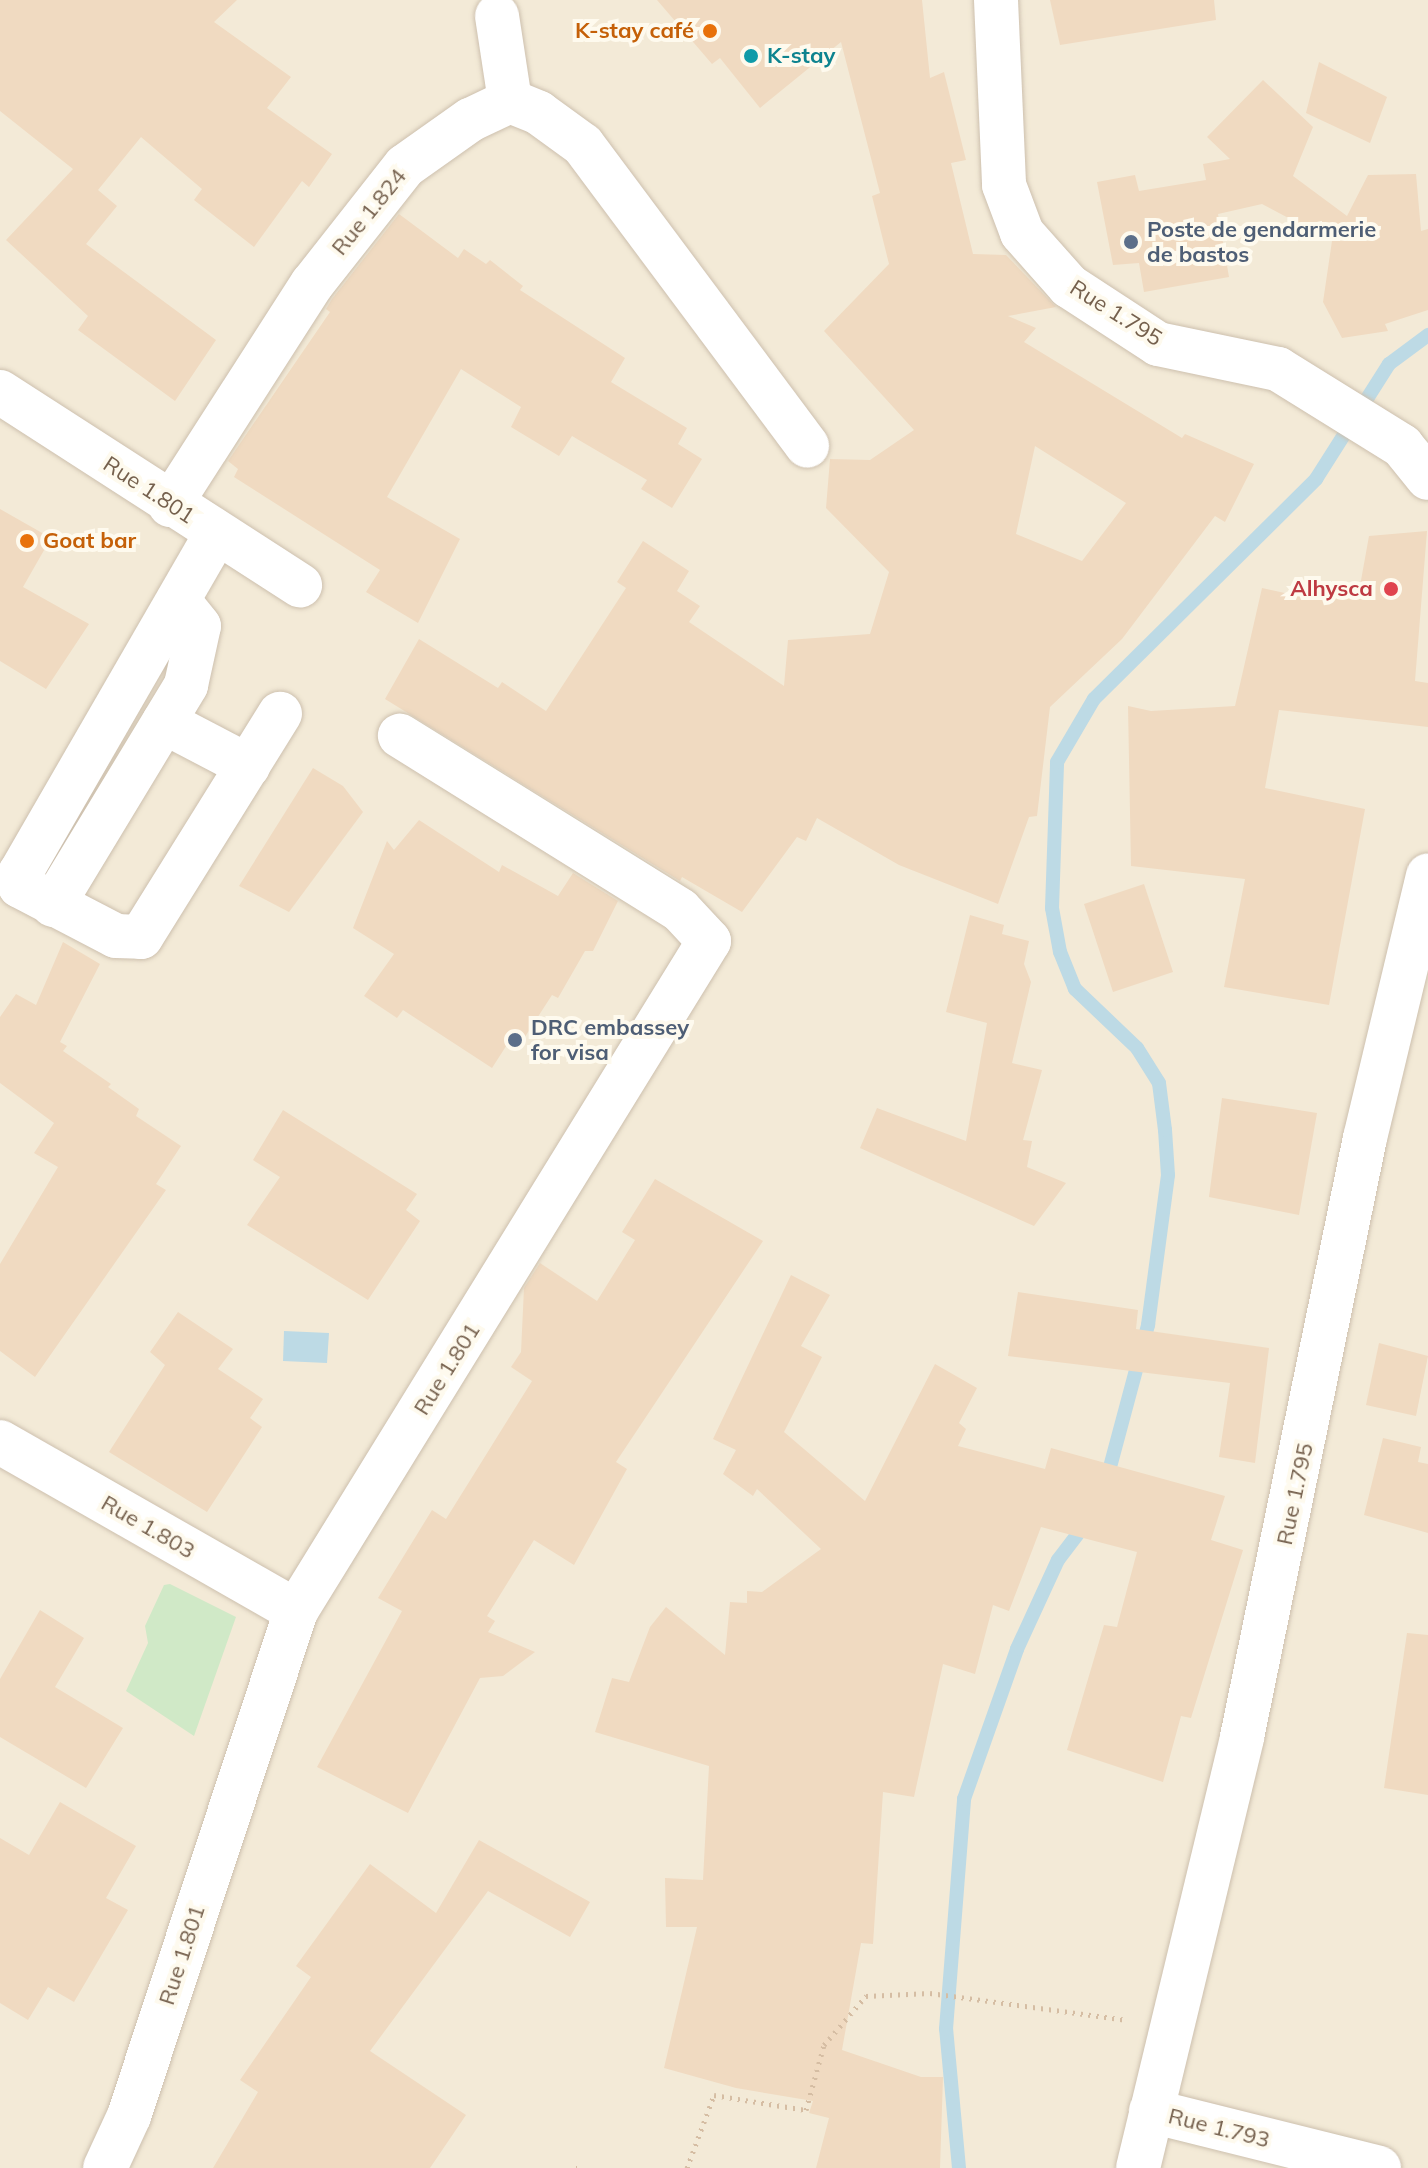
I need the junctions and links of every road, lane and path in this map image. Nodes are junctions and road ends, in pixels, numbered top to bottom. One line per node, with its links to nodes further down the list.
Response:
1 (996, 0): 6 (street, Rue 1.795)
2 (499, 5): 3 (street)
3 (510, 101): 5 (street); 7 (street, Rue 1.824)
4 (0, 392): 7 (street, Rue 1.801)
5 (807, 446)
6 (1415, 462)
7 (170, 505): 8 (street, Rue 1.801)
8 (216, 534): 9 (street, Rue 1.801); 10 (street)
9 (300, 585)
10 (178, 600): 12 (street); 16 (street)
11 (280, 714): 14 (street)
12 (164, 722): 14 (street); 16 (street)
13 (400, 736): 18 (street, Rue 1.801)
14 (248, 766): 16 (street)
15 (1428, 875): 19 (street, Rue 1.795)
16 (53, 905)
17 (0, 1442): 18 (street, Rue 1.803)
18 (296, 1611): 21 (street, Rue 1.801)
19 (1169, 2026): 20 (street, Rue 1.795); 22 (path)
20 (1151, 2111): 23 (street, Rue 1.795); 24 (street, Rue 1.793)
21 (105, 2168)
22 (687, 2168)
23 (1138, 2168)
24 (1379, 2168)

